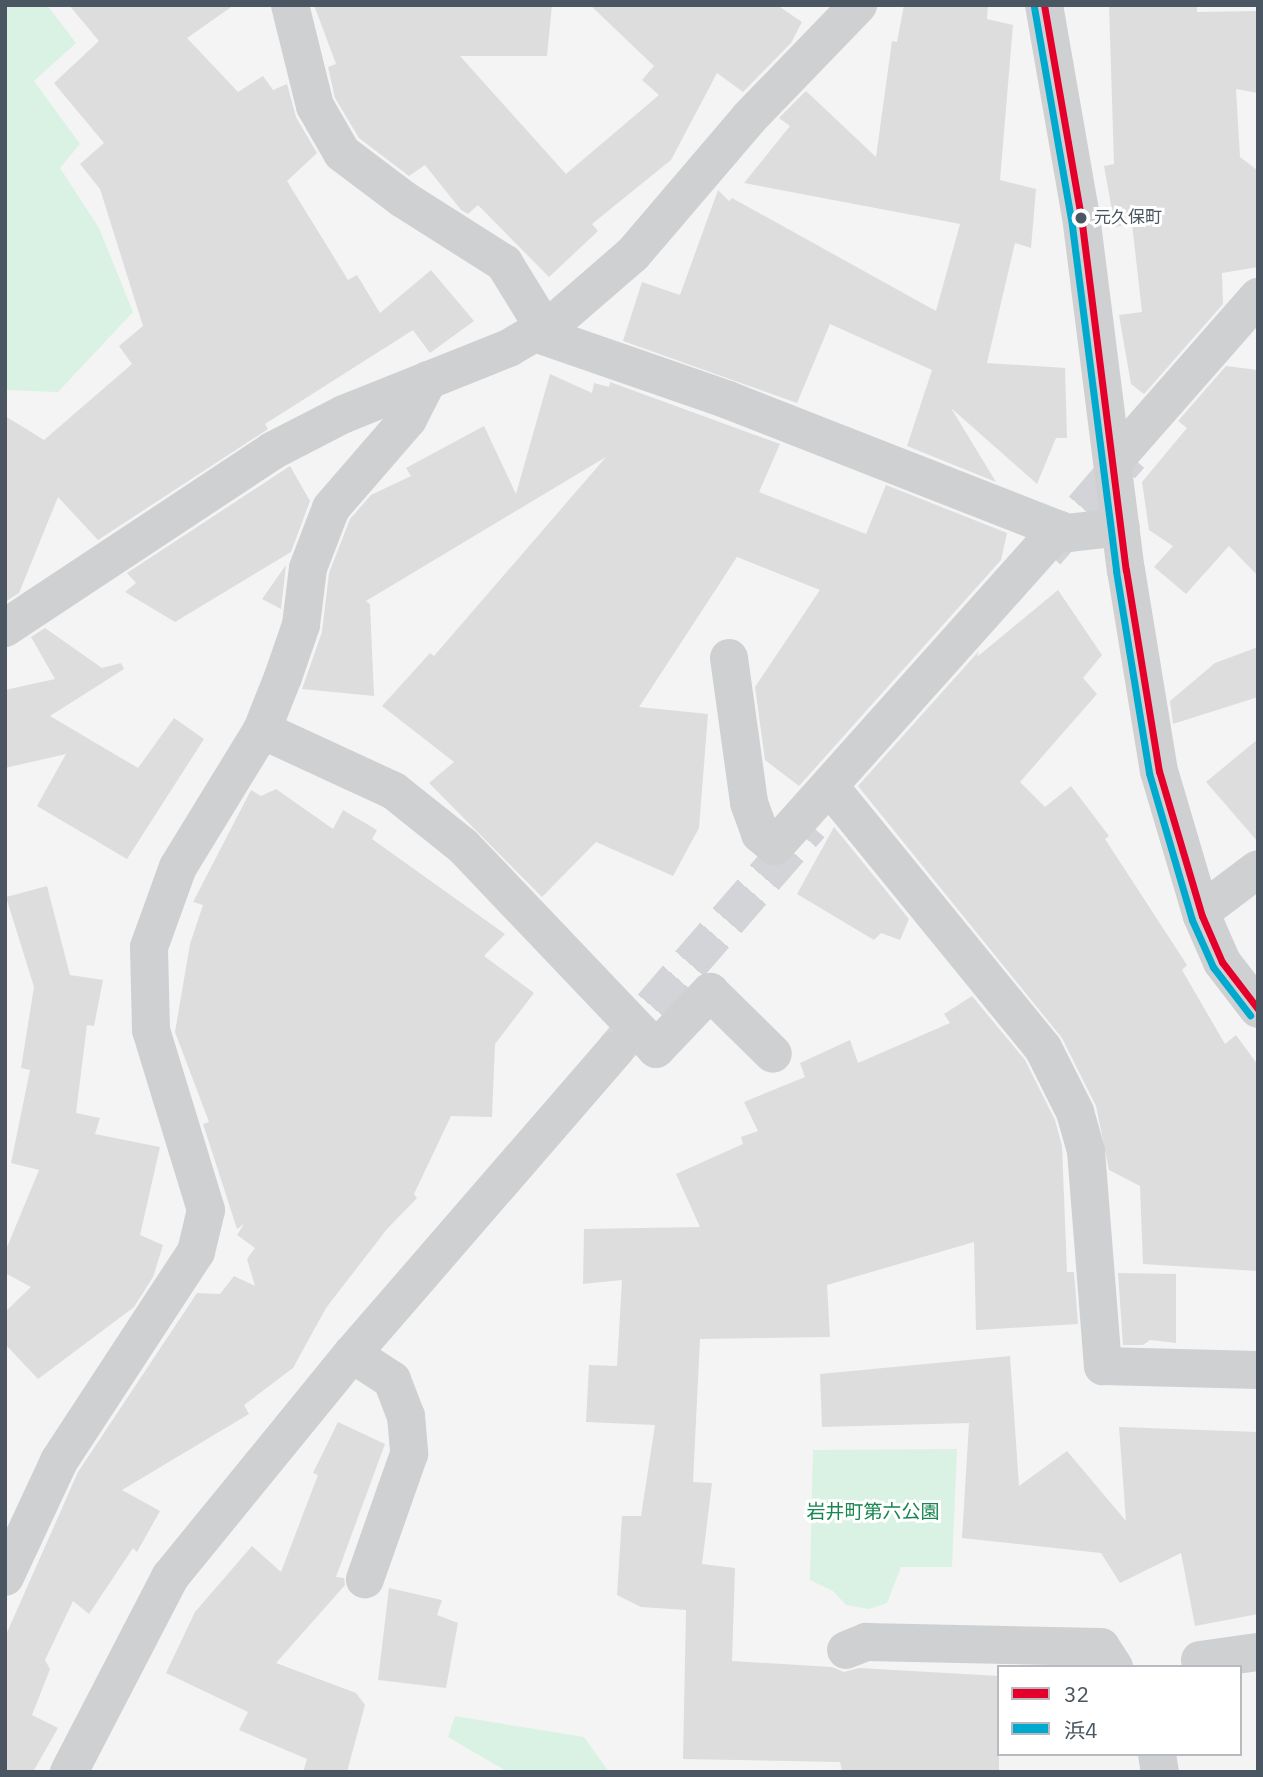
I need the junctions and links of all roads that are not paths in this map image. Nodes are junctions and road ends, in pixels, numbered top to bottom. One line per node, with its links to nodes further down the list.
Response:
1 (290, 5): 5 (street)
2 (858, 5): 5 (street)
3 (1044, 5): 7 (street)
4 (1258, 298): 7 (street)
5 (539, 331): 6 (street); 9 (street)
6 (428, 380): 10 (street); 12 (street)
7 (1113, 462): 8 (street)
8 (1121, 527): 9 (street); 15 (street)
9 (1058, 529): 13 (street)
10 (5, 628)
11 (729, 658): 13 (street)
12 (261, 730): 18 (street); 21 (street)
13 (830, 787): 20 (street)
14 (1258, 869): 15 (street)
15 (1201, 912): 16 (street)
16 (1258, 1009)
17 (615, 1050): 19 (street)
18 (774, 1054)
19 (352, 1354): 22 (street); 27 (street)
20 (1258, 1370)
21 (5, 1577)
22 (365, 1579)
23 (846, 1650): 26 (street)
24 (1258, 1652): 25 (street)
25 (1200, 1660)
26 (1113, 1665)
27 (69, 1772)

